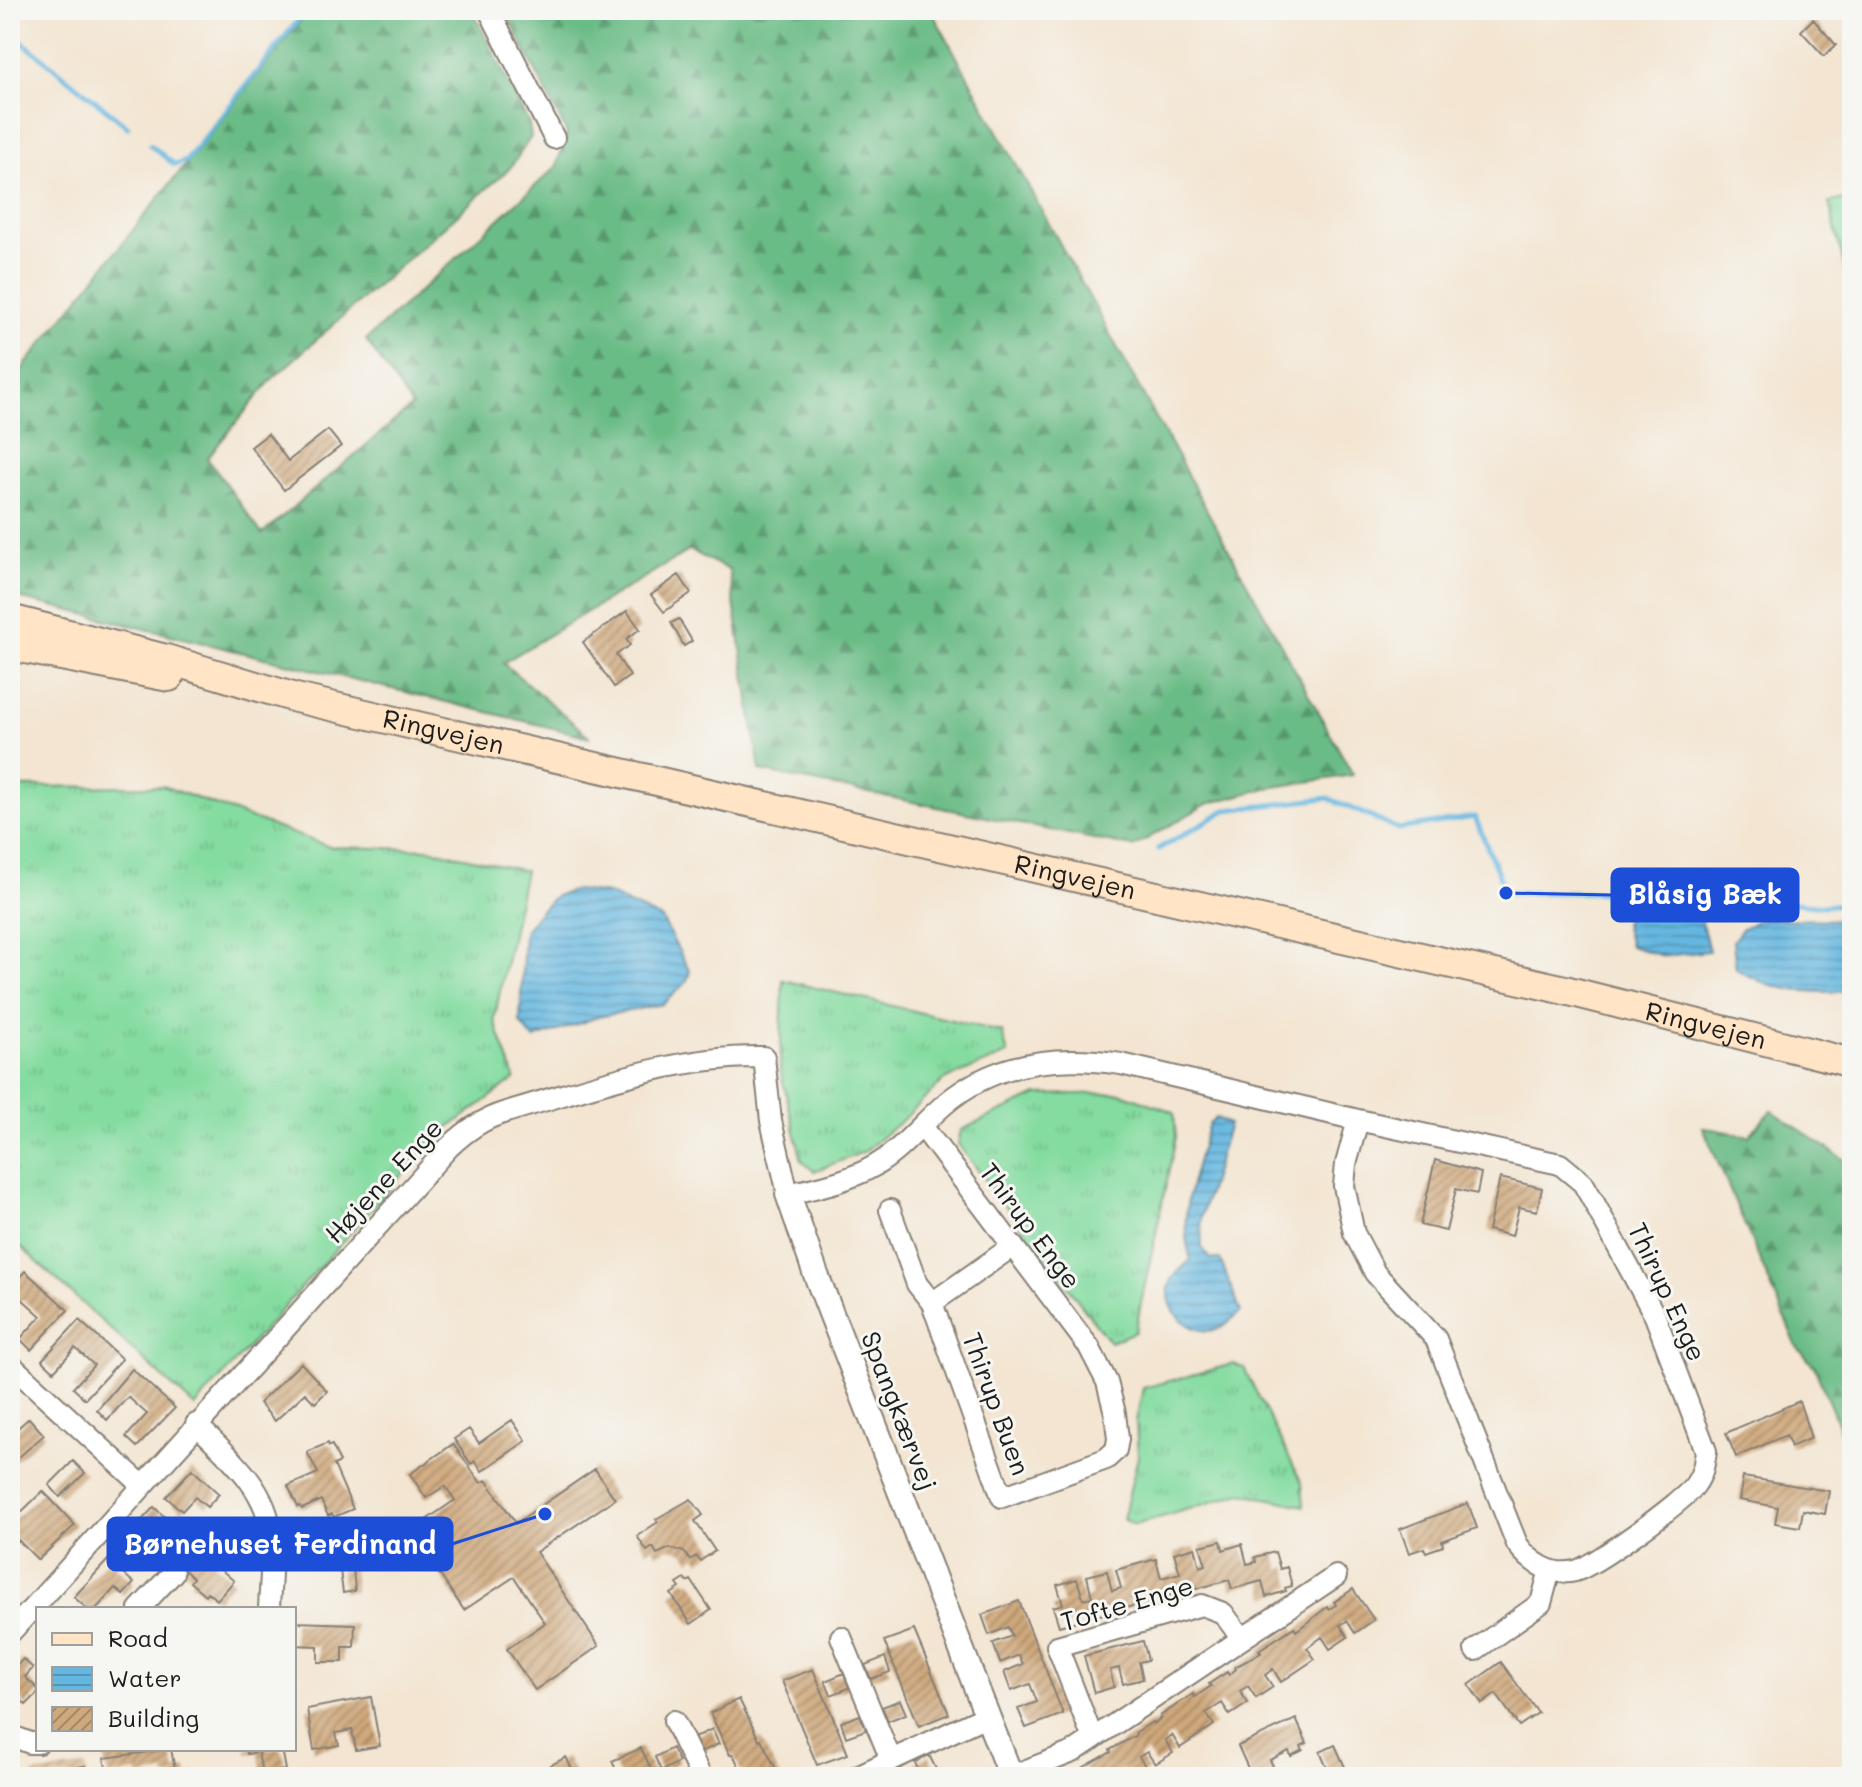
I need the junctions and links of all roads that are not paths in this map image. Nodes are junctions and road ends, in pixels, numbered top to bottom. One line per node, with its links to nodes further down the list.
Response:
1 (489, 10): 2 (street)
2 (554, 138)
3 (10, 619): 5 (main road, Ringvejen)
4 (10, 646): 5 (main road, Ringvejen)
5 (296, 698): 7 (main road, Ringvejen)
6 (764, 1057): 10 (street, Spangkærvej); 15 (street, Højene Enge)
7 (1852, 1063)
8 (1358, 1120): 9 (street, Thirup Enge); 18 (street); 18 (street, Thirup Enge)
9 (922, 1126): 10 (street, Thirup Enge); 12 (street, Thirup Enge)
10 (788, 1194): 27 (street, Spangkærvej)
11 (890, 1210): 13 (street, Thirup Buen)
12 (1013, 1246): 13 (street); 16 (street, Thirup Enge)
13 (932, 1303): 16 (street, Thirup Buen)
14 (10, 1364): 17 (street)
15 (196, 1424): 17 (street, Højene Enge); 22 (street)
16 (1116, 1450)
17 (142, 1485): 23 (street, Højene Enge)
18 (1550, 1570): 26 (street)
19 (173, 1573): 21 (street)
20 (1336, 1576): 25 (street)
21 (153, 1604)
22 (269, 1607)
23 (10, 1633)
24 (841, 1637): 32 (street)
25 (1242, 1639): 30 (street); 30 (street, Tofte Enge)
26 (1475, 1650)
27 (986, 1716): 32 (street); 35 (street, Spangkærvej)
28 (674, 1721): 33 (street)
29 (10, 1735): 31 (street)
30 (1093, 1739): 35 (street)
31 (36, 1743)
32 (891, 1760): 34 (street)
33 (701, 1777)
34 (855, 1777)
35 (1011, 1777)

